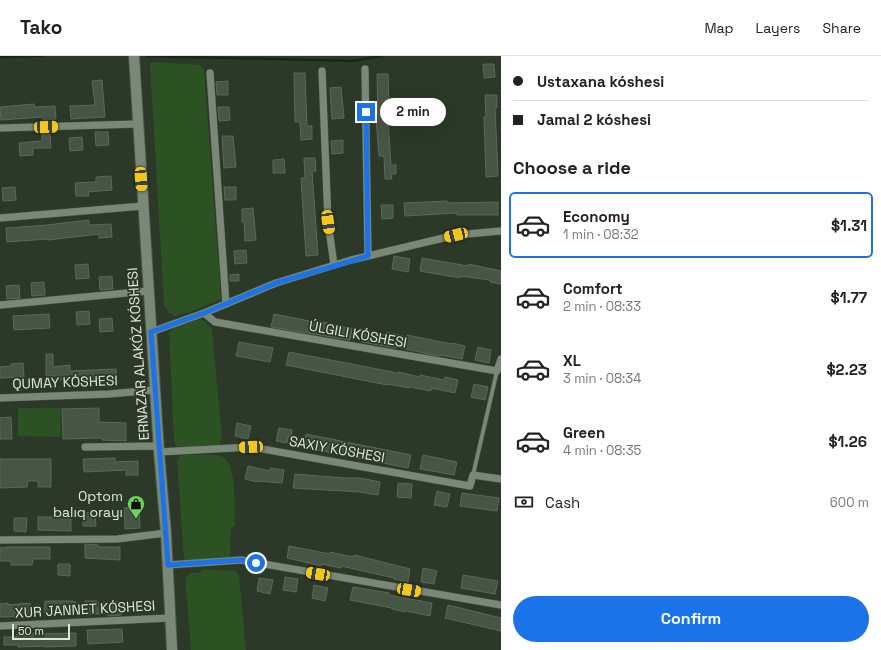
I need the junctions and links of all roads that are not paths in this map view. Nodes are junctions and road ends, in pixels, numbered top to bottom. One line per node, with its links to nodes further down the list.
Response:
1 (134, 56): 5 (main road, ERNAZAR ALAKÓZ KÓSHESI)
2 (365, 69): 10 (street)
3 (322, 71): 11 (street)
4 (210, 73): 13 (street)
5 (138, 124): 6 (street); 7 (main road, ERNAZAR ALAKÓZ KÓSHESI)
6 (0, 128)
7 (143, 206): 8 (street); 12 (main road, ERNAZAR ALAKÓZ KÓSHESI)
8 (0, 218)
9 (501, 231): 10 (street)
10 (368, 256): 11 (street)
11 (334, 265): 13 (street)
12 (148, 291): 14 (street); 16 (main road, ERNAZAR ALAKÓZ KÓSHESI)
13 (226, 304): 15 (street)
14 (0, 305)
15 (204, 313): 16 (street); 18 (street, ÚLGILI KÓSHESI)
16 (151, 332): 19 (main road, ERNAZAR ALAKÓZ KÓSHESI)
17 (501, 359): 18 (street)
18 (497, 371): 23 (lane)
19 (155, 390): 20 (street, QUMAY KÓSHESI); 22 (main road, ERNAZAR ALAKÓZ KÓSHESI)
20 (0, 398)
21 (85, 447): 22 (street)
22 (159, 449): 23 (street); 25 (main road, ERNAZAR ALAKÓZ KÓSHESI)
23 (473, 475): 24 (street)
24 (501, 479)
25 (166, 533): 26 (street); 27 (main road, ERNAZAR ALAKÓZ KÓSHESI)
26 (0, 540)
27 (168, 565): 28 (street); 29 (main road, ERNAZAR ALAKÓZ KÓSHESI)
28 (501, 606)
29 (170, 618): 30 (street, XUR JANNET KÓSHESI); 31 (main road, ERNAZAR ALAKÓZ KÓSHESI)
30 (0, 626)
31 (172, 650)

